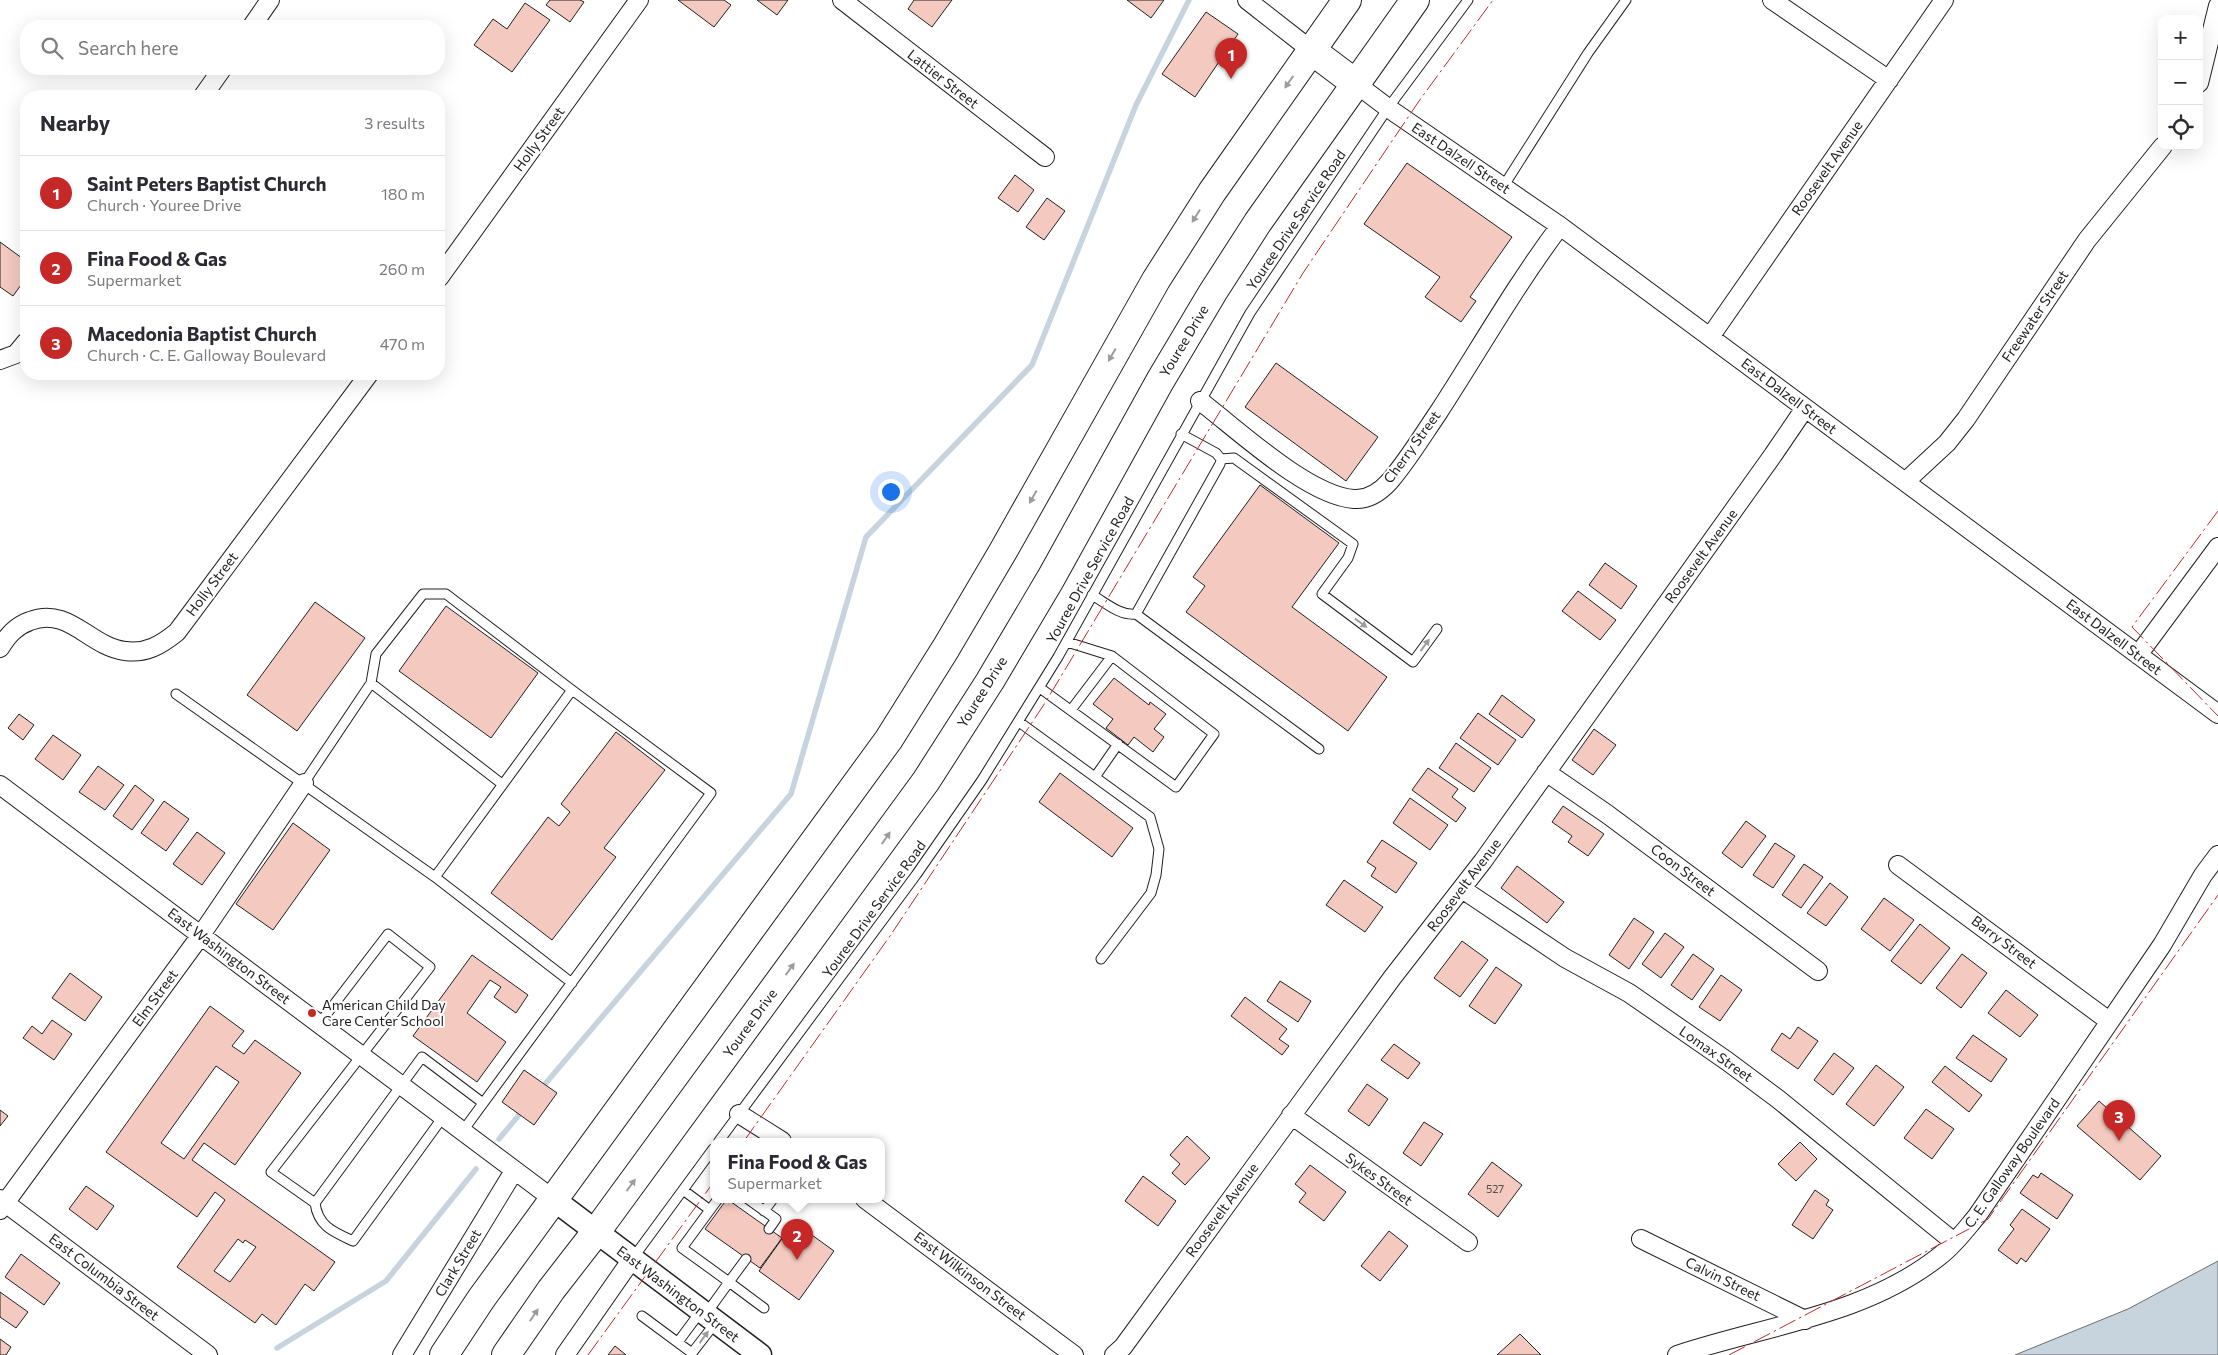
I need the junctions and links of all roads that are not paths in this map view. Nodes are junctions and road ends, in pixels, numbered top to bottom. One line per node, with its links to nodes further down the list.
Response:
1 (270, 0): 12 (street)
2 (640, 0): 24 (street, Holly Street)
3 (842, 0): 21 (street, Lattier Street)
4 (1247, 0): 13 (street)
5 (1347, 0): 13 (main road)
6 (1415, 0): 17 (main road, Youree Drive)
7 (1468, 0): 19 (lane, Youree Drive Service Road)
8 (1626, 0): 22 (lane)
9 (1772, 0): 16 (street)
10 (1944, 0): 16 (street, Roosevelt Avenue)
11 (2218, 6): 14 (street)
12 (256, 20)
13 (1311, 50): 17 (main road); 78 (main road, one-way to 78)
14 (2203, 67)
15 (218, 75): 18 (street)
16 (1889, 80): 25 (street, Roosevelt Avenue)
17 (1355, 83): 19 (street, East Dalzell Street); 88 (main road, Youree Drive, one-way to 17)
18 (207, 90)
19 (1388, 108): 22 (street, East Dalzell Street); 29 (lane, Youree Drive Service Road)
20 (2159, 150): 33 (street, Freewater Street)
21 (1045, 157)
22 (1503, 187): 23 (street, East Dalzell Street)
23 (1560, 226): 25 (street, East Dalzell Street); 29 (street, Cherry Street)
24 (445, 270)
25 (1710, 337): 30 (street, East Dalzell Street)
26 (20, 349): 27 (street)
27 (3, 358)
28 (365, 380): 39 (street, Holly Street)
29 (1200, 400): 31 (lane, Youree Drive Service Road)
30 (1805, 408): 33 (street, East Dalzell Street); 51 (street, Roosevelt Avenue)
31 (1181, 434): 32 (lane); 35 (lane, Youree Drive Service Road)
32 (1221, 459): 36 (lane); 37 (lane, one-way to 37)
33 (1905, 482): 40 (street, East Dalzell Street)
34 (2218, 548): 40 (street)
35 (1092, 595): 36 (lane); 38 (lane, Youree Drive Service Road)
36 (1136, 614): 50 (lane)
37 (1436, 629)
38 (1067, 642): 41 (lane); 43 (lane, Youree Drive Service Road)
39 (0, 648)
40 (2138, 655): 47 (street, East Dalzell Street)
41 (1112, 656): 46 (lane); 49 (lane)
42 (371, 683): 44 (lane); 53 (lane); 54 (lane)
43 (1040, 688): 46 (lane); 48 (lane, Youree Drive Service Road)
44 (572, 690): 54 (lane); 63 (lane)
45 (176, 694): 53 (lane)
46 (1071, 710): 49 (lane)
47 (2218, 714)
48 (1019, 722): 52 (lane); 69 (lane, Youree Drive Service Road)
49 (1118, 744): 52 (lane)
50 (1319, 749)
51 (1546, 772): 59 (street, Roosevelt Avenue); 62 (street, Coon Street)
52 (1095, 777): 61 (lane)
53 (304, 783): 58 (lane); 60 (street, Elm Street)
54 (502, 784): 58 (lane)
55 (0, 785): 60 (street, East Washington Street)
56 (2218, 855): 64 (street, C. E. Galloway Boulevard)
57 (1898, 864): 64 (street, Barry Street)
58 (435, 877): 63 (lane)
59 (1462, 889): 70 (street, Roosevelt Avenue); 91 (street, Lomax Street)
60 (201, 935): 65 (street, East Washington Street); 84 (street, Elm Street)
61 (1101, 959)
62 (1818, 970)
63 (572, 983): 68 (lane)
64 (2109, 1021): 91 (street, C. E. Galloway Boulevard)
65 (319, 1024): 66 (street, East Washington Street); 66 (lane)
66 (362, 1056): 67 (street, East Washington Street); 79 (lane)
67 (400, 1086): 68 (lane); 71 (street, East Washington Street); 79 (lane)
68 (483, 1103): 72 (lane)
69 (739, 1114): 73 (lane, Youree Drive Service Road); 74 (street)
70 (1291, 1115): 90 (street, Sykes Street); 107 (street, Roosevelt Avenue)
71 (443, 1117): 72 (street, East Washington Street); 79 (lane)
72 (462, 1132): 76 (street, East Washington Street)
73 (721, 1138)
74 (777, 1138)
75 (710, 1153): 77 (lane)
76 (514, 1171): 78 (street, East Washington Street); 101 (street, Clark Street)
77 (683, 1190): 85 (lane); 92 (lane)
78 (553, 1199): 88 (street, East Washington Street); 102 (main road)
79 (314, 1203)
80 (715, 1203): 85 (lane)
81 (753, 1203): 86 (lane)
82 (770, 1203): 86 (lane)
83 (871, 1203): 106 (street, East Wilkinson Street)
84 (2, 1204): 100 (street, East Columbia Street)
85 (710, 1210): 94 (lane)
86 (764, 1211): 87 (lane)
87 (769, 1228)
88 (596, 1232): 92 (street, East Washington Street); 103 (main road, Youree Drive, one-way to 88)
89 (1640, 1239): 98 (street, Calvin Street)
90 (1468, 1242)
91 (1954, 1242): 98 (street, C. E. Galloway Boulevard)
92 (632, 1259): 96 (street, East Washington Street); 104 (street)
93 (746, 1259): 94 (lane)
94 (729, 1282): 95 (lane); 96 (lane)
95 (764, 1308)
96 (708, 1315): 99 (lane); 99 (lane, one-way to 96); 105 (street, East Washington Street)
97 (642, 1316): 99 (lane)
98 (1805, 1320): 108 (street, C. E. Galloway Boulevard)
99 (678, 1342)
100 (208, 1355)
101 (402, 1355)
102 (444, 1355)
103 (506, 1355)
104 (565, 1355)
105 (760, 1355)
106 (1074, 1355)
107 (1114, 1355)
108 (1678, 1355)

